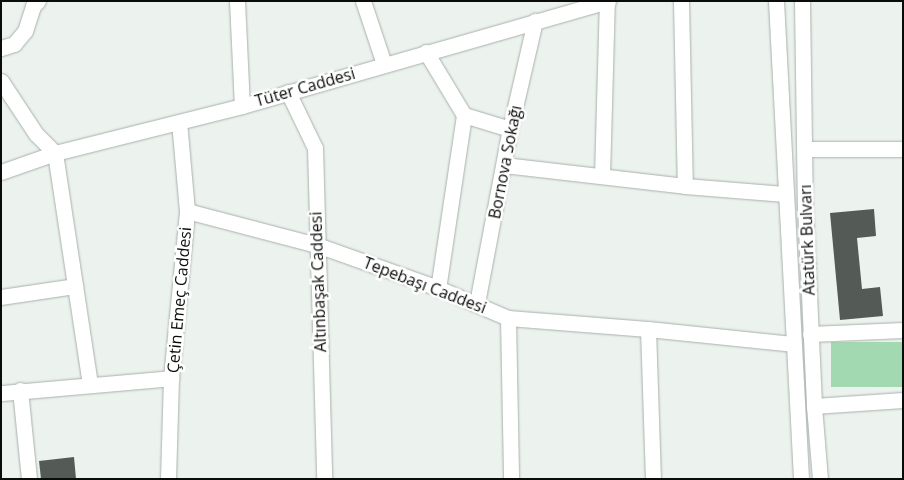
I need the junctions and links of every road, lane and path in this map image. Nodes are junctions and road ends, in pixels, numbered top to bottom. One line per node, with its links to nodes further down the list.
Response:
1 (38, 1): 9 (street)
2 (237, 1): 14 (street)
3 (363, 1): 11 (street)
4 (608, 1): 8 (street, Tüter Caddesi); 23 (street)
5 (680, 1): 24 (street)
6 (776, 1): 25 (street)
7 (802, 1): 19 (street, Atatürk Bulvarı)
8 (535, 21): 10 (street, Tüter Caddesi); 17 (street, Bornova Sokağı)
9 (1, 48)
10 (426, 52): 11 (street, Tüter Caddesi); 15 (street)
11 (384, 64): 13 (street, Tüter Caddesi)
12 (1, 81): 20 (street)
13 (288, 92): 14 (street, Tüter Caddesi); 27 (street, Altınbaşak Caddesi)
14 (242, 106): 16 (street, Tüter Caddesi)
15 (464, 115): 17 (street); 29 (street)
16 (180, 122): 20 (street, Tüter Caddesi); 26 (street, Çetin Emeç Caddesi)
17 (510, 129): 21 (street, Bornova Sokağı)
18 (903, 149): 19 (street)
19 (805, 150): 35 (street, Atatürk Bulvarı)
20 (56, 153): 22 (street, Tüter Caddesi); 28 (street)
21 (504, 165): 23 (street); 31 (street, Bornova Sokağı)
22 (1, 172)
23 (602, 176): 24 (street)
24 (685, 186): 25 (street)
25 (785, 194): 36 (street)
26 (187, 211): 27 (street, Tepebaşı Caddesi); 37 (street, Çetin Emeç Caddesi)
27 (316, 245): 29 (street, Tepebaşı Caddesi); 45 (street, Altınbaşak Caddesi)
28 (75, 286): 30 (street); 38 (street)
29 (438, 288): 31 (street, Tepebaşı Caddesi)
30 (1, 297)
31 (477, 303): 32 (street, Tepebaşı Caddesi)
32 (508, 318): 33 (street); 46 (street, Tepebaşı Caddesi)
33 (648, 329): 36 (street); 47 (street)
34 (903, 330): 35 (street)
35 (810, 334): 42 (street, Atatürk Bulvarı)
36 (792, 344): 48 (street)
37 (171, 378): 38 (street); 44 (street, Çetin Emeç Caddesi)
38 (90, 384): 39 (street)
39 (20, 390): 40 (street); 43 (street)
40 (1, 393)
41 (903, 400): 42 (street)
42 (814, 406): 49 (street, Atatürk Bulvarı)
43 (30, 479)
44 (168, 479)
45 (324, 479)
46 (511, 479)
47 (653, 479)
48 (801, 479)
49 (820, 479)

